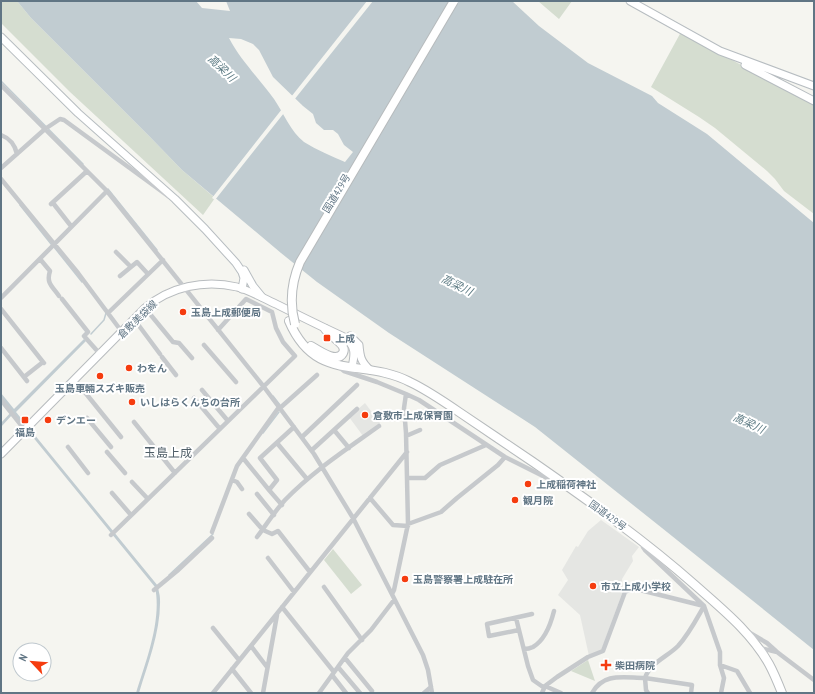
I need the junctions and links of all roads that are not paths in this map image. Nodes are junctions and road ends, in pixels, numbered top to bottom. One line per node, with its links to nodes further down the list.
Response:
1 (449, 1): 34 (highway, 国道429号)
2 (454, 1): 34 (highway, 国道429号, bridge)
3 (630, 1): 5 (street)
4 (1, 37): 16 (street)
5 (734, 57): 7 (street); 8 (street)
6 (1, 85): 9 (street)
7 (814, 86)
8 (814, 101)
9 (46, 128): 11 (street); 13 (street); 16 (street)
10 (1, 135): 11 (street)
11 (17, 154): 12 (street)
12 (1, 168)
13 (87, 171): 15 (street); 17 (street)
14 (1, 179): 18 (street)
15 (107, 191): 17 (street); 22 (street)
16 (175, 199): 20 (street)
17 (71, 226): 18 (street)
18 (52, 245): 21 (street); 32 (street)
19 (116, 252): 23 (street)
20 (227, 253): 27 (street); 28 (street)
21 (40, 259): 29 (street); 42 (street)
22 (163, 260): 24 (street); 26 (street)
23 (131, 267): 24 (street); 25 (street)
24 (148, 274): 32 (street)
25 (120, 276)
26 (184, 287): 27 (street, 倉敷美袋線); 30 (street, 倉敷美袋線); 35 (street)
27 (242, 289): 28 (street, 倉敷美袋線)
28 (262, 297): 36 (street, 倉敷美袋線)
29 (1, 298)
30 (145, 308): 33 (street, 倉敷美袋線); 43 (street)
31 (1, 309): 41 (street)
32 (108, 313): 37 (street)
33 (134, 319): 37 (street, 倉敷美袋線); 47 (street)
34 (292, 322): 40 (highway, 国道429号); 44 (highway, 国道429号)
35 (219, 328): 52 (street); 52 (street)
36 (325, 329): 38 (street, 倉敷美袋線); 40 (highway)
37 (122, 332): 42 (street, 倉敷美袋線)
38 (334, 333): 45 (street, 倉敷美袋線); 46 (street)
39 (204, 344): 50 (street)
40 (311, 346): 45 (highway, 国道429号)
41 (1, 348)
42 (100, 354): 49 (street, 倉敷美袋線)
43 (192, 358)
44 (339, 366): 45 (highway, 国道429号); 54 (street)
45 (352, 367): 46 (highway, 国道429号)
46 (370, 370): 88 (highway, 国道429号)
47 (176, 375)
48 (317, 375): 57 (street)
49 (75, 380): 65 (street, 倉敷美袋線); 69 (street)
50 (236, 382)
51 (357, 385): 70 (street)
52 (264, 387): 57 (street); 60 (street)
53 (202, 390): 60 (street)
54 (406, 394): 68 (street); 72 (street)
55 (194, 398): 64 (street)
56 (1, 400): 65 (street)
57 (280, 408): 63 (street); 81 (street)
58 (357, 409): 66 (street)
59 (87, 418): 74 (street)
60 (228, 421): 64 (street)
61 (134, 422): 85 (street)
62 (379, 426): 75 (street)
63 (294, 427): 70 (street); 71 (street)
64 (220, 429): 85 (street)
65 (25, 430): 79 (street, 倉敷美袋線)
66 (334, 430): 75 (street); 76 (street)
67 (420, 430): 68 (street)
68 (406, 436): 78 (street)
69 (121, 437)
70 (302, 437): 76 (street)
71 (277, 443): 87 (street); 92 (street)
72 (486, 445): 80 (street); 86 (street)
73 (68, 447): 83 (street)
74 (111, 447)
75 (349, 448): 82 (street)
76 (312, 450): 82 (street)
77 (107, 452): 84 (street)
78 (407, 452): 86 (street); 95 (street)
79 (1, 454)
80 (505, 457): 88 (street); 102 (street)
81 (244, 459): 89 (street); 92 (street)
82 (322, 466): 87 (street); 101 (street)
83 (88, 473)
84 (126, 473)
85 (175, 473): 96 (street)
86 (407, 478): 102 (street)
87 (307, 479): 97 (street)
88 (557, 480): 108 (highway, 国道429号)
89 (233, 481): 91 (street); 104 (street)
90 (132, 482): 96 (street)
91 (242, 488)
92 (269, 490): 97 (street)
93 (112, 492): 99 (street)
94 (257, 494): 100 (street)
95 (370, 498): 101 (street); 102 (street)
96 (148, 499): 99 (street)
97 (282, 505): 100 (street)
98 (249, 514): 103 (street)
99 (131, 515): 105 (street)
100 (274, 515): 103 (street)
101 (353, 518): 110 (street); 114 (street)
102 (408, 525): 114 (street)
103 (263, 530): 106 (street); 110 (street)
104 (212, 532)
105 (111, 535)
106 (257, 537)
107 (212, 538): 112 (street)
108 (642, 540): 116 (street); 121 (highway, 国道429号)
109 (268, 558): 113 (street)
110 (310, 572): 113 (street)
111 (324, 587): 125 (street)
112 (154, 590)
113 (294, 592): 117 (street)
114 (392, 594): 115 (street)
115 (394, 600): 125 (street); 140 (street)
116 (704, 606): 132 (street); 137 (street); 139 (street)
117 (282, 607): 119 (street); 136 (street)
118 (554, 611): 128 (street)
119 (277, 613): 126 (street); 133 (street)
120 (532, 614): 122 (street)
121 (731, 616): 127 (highway, 国道429号); 129 (street)
122 (516, 618): 124 (street); 124 (street)
123 (213, 628): 131 (street)
124 (519, 630): 128 (street)
125 (362, 640): 130 (street)
126 (251, 646): 131 (street); 133 (street)
127 (757, 647): 129 (street); 157 (highway, 国道429号)
128 (524, 649): 139 (street)
129 (777, 652): 138 (street)
130 (344, 658): 134 (street); 141 (street)
131 (239, 660): 135 (street)
132 (720, 665): 155 (street); 156 (street)
133 (267, 667): 144 (street)
134 (338, 667): 136 (street); 147 (street)
135 (232, 669): 142 (street); 143 (street)
136 (333, 674): 145 (street); 146 (street)
137 (646, 678): 152 (street); 153 (street); 154 (street)
138 (814, 680)
139 (545, 686): 150 (street); 151 (street)
140 (431, 687): 148 (street); 149 (street)
141 (372, 691)
142 (213, 693)
143 (251, 693)
144 (263, 693)
145 (319, 693)
146 (346, 693)
147 (360, 693)
148 (424, 693)
149 (432, 693)
150 (542, 693)
151 (561, 693)
152 (592, 693)
153 (648, 693)
154 (691, 693)
155 (721, 693)
156 (750, 693)
157 (782, 693)

